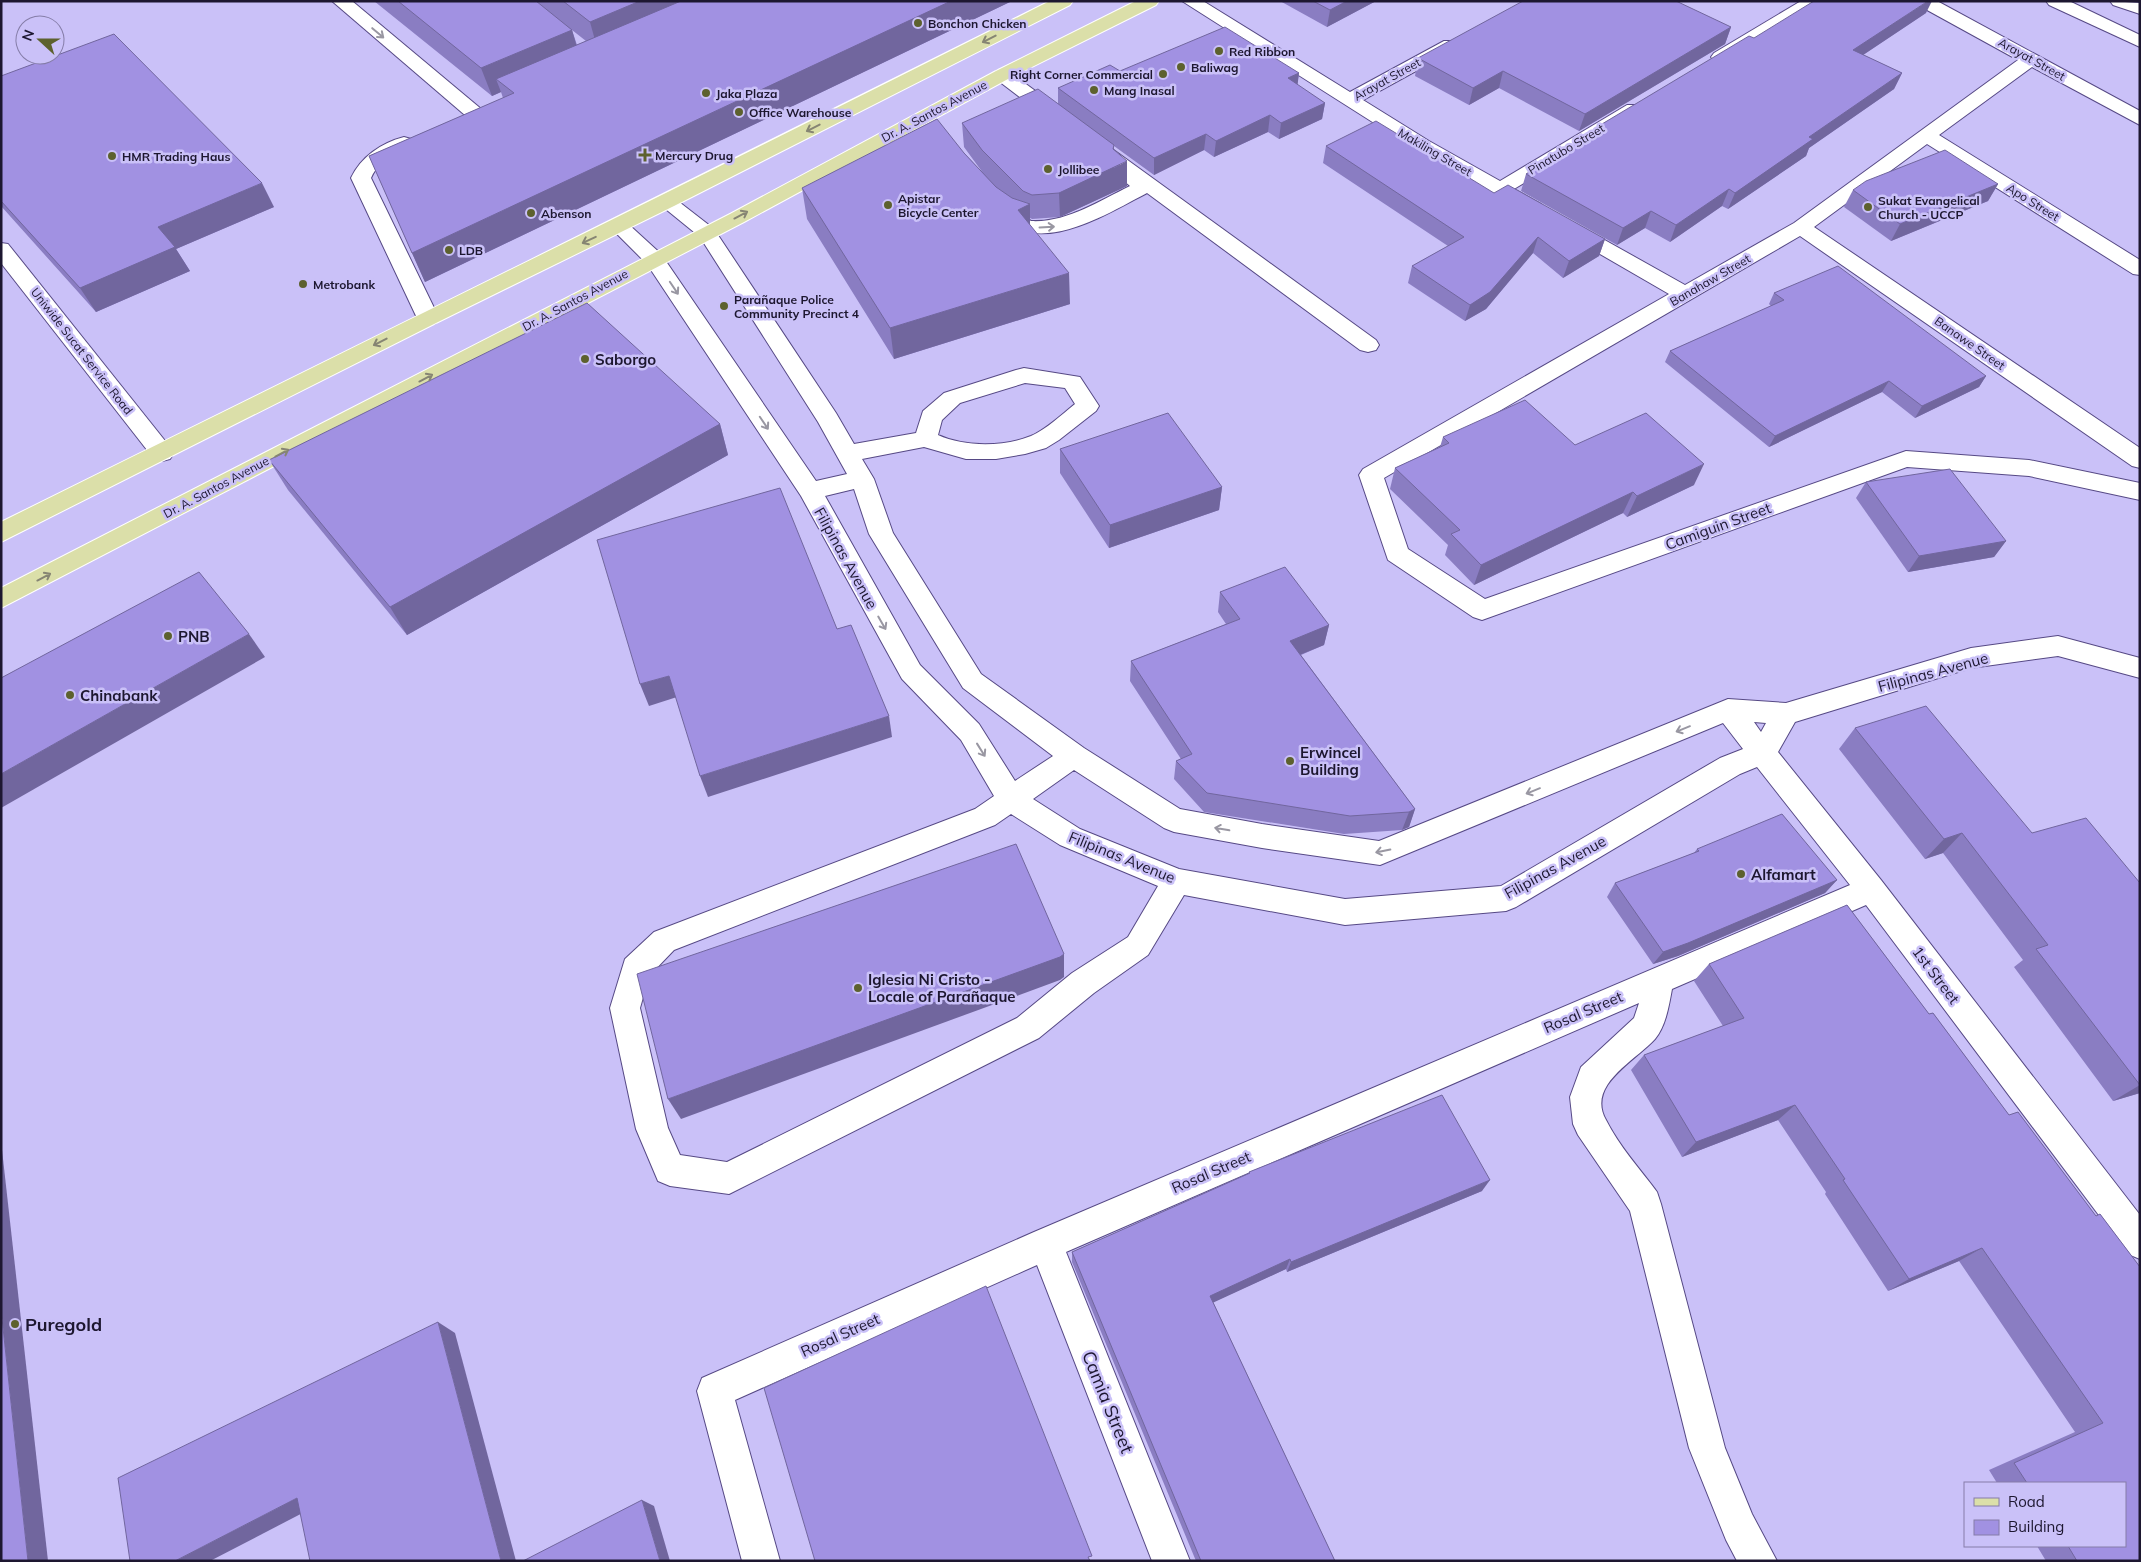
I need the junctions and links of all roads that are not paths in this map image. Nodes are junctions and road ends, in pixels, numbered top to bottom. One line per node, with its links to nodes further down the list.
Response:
1 (341, 1): 17 (street, one-way to 17)
2 (1064, 1): 24 (main road, one-way to 24)
3 (1150, 1): 14 (main road, Dr. A. Santos Avenue)
4 (1191, 1): 16 (street, Makiling Street)
5 (1814, 1): 13 (street)
6 (1924, 1): 12 (street, Arayat Street)
7 (2055, 1): 11 (street)
8 (2119, 1): 9 (street)
9 (2140, 10)
10 (1461, 39): 16 (street, Arayat Street)
11 (2140, 42)
12 (2031, 59): 18 (street, Arayat Street); 21 (street, Banahaw Street)
13 (1703, 67)
14 (1002, 75): 20 (street); 27 (main road, Dr. A. Santos Avenue, one-way to 14)
15 (1652, 98): 22 (street, Pinatubo Street)
16 (1349, 100): 22 (street, Makiling Street)
17 (490, 105)
18 (2140, 119)
19 (422, 135): 32 (street)
20 (1078, 135): 23 (street, one-way to 20); 33 (street)
21 (1926, 135): 26 (street, Banahaw Street); 30 (street, Apo Street)
22 (1500, 189): 31 (street, Makiling Street)
23 (988, 193)
24 (668, 202): 25 (main road); 27 (street, Filipinas Avenue)
25 (619, 226): 29 (street, Filipinas Avenue); 32 (main road, one-way to 32)
26 (1801, 227): 31 (street, Banahaw Street); 37 (street, Banawe Street)
27 (707, 232): 29 (main road, Dr. A. Santos Avenue); 36 (street, Filipinas Avenue)
28 (1, 249): 35 (street, Uniwide Sucat Service Road)
29 (654, 259): 40 (street, Filipinas Avenue, one-way to 40); 45 (main road, Dr. A. Santos Avenue, one-way to 29)
30 (2140, 269)
31 (1685, 294): 38 (street, Banahaw Street)
32 (428, 318): 35 (main road, one-way to 35)
33 (1368, 345)
34 (926, 439): 34 (street); 36 (street)
35 (162, 452): 42 (main road)
36 (849, 453): 39 (street, Filipinas Avenue)
37 (2140, 460)
38 (1371, 476): 41 (street, Camiguin Street)
39 (862, 479): 40 (street); 43 (street, Filipinas Avenue)
40 (810, 491): 44 (street, Filipinas Avenue)
41 (2140, 492)
42 (1, 533)
43 (882, 534): 44 (street); 50 (street, Filipinas Avenue)
44 (841, 545): 51 (street, Filipinas Avenue, one-way to 51)
45 (1, 599)
46 (2140, 668): 48 (street, Filipinas Avenue)
47 (1728, 710): 48 (street, Filipinas Avenue); 49 (street, 1st Street); 50 (street, Filipinas Avenue, one-way to 50)
48 (1786, 714): 49 (street)
49 (1763, 753): 52 (street, Filipinas Avenue); 53 (street, 1st Street)
50 (1074, 756): 51 (street)
51 (1012, 800): 52 (street, Filipinas Avenue); 52 (street)
52 (1177, 880)
53 (1871, 889): 54 (street, Rosal Street); 55 (street, 1st Street)
54 (1658, 980): 56 (street, Rosal Street); 59 (street)
55 (2140, 1242)
56 (1046, 1244): 57 (street, Rosal Street); 58 (street, Camia Street)
57 (761, 1561)
58 (1171, 1561)
59 (1758, 1561)

